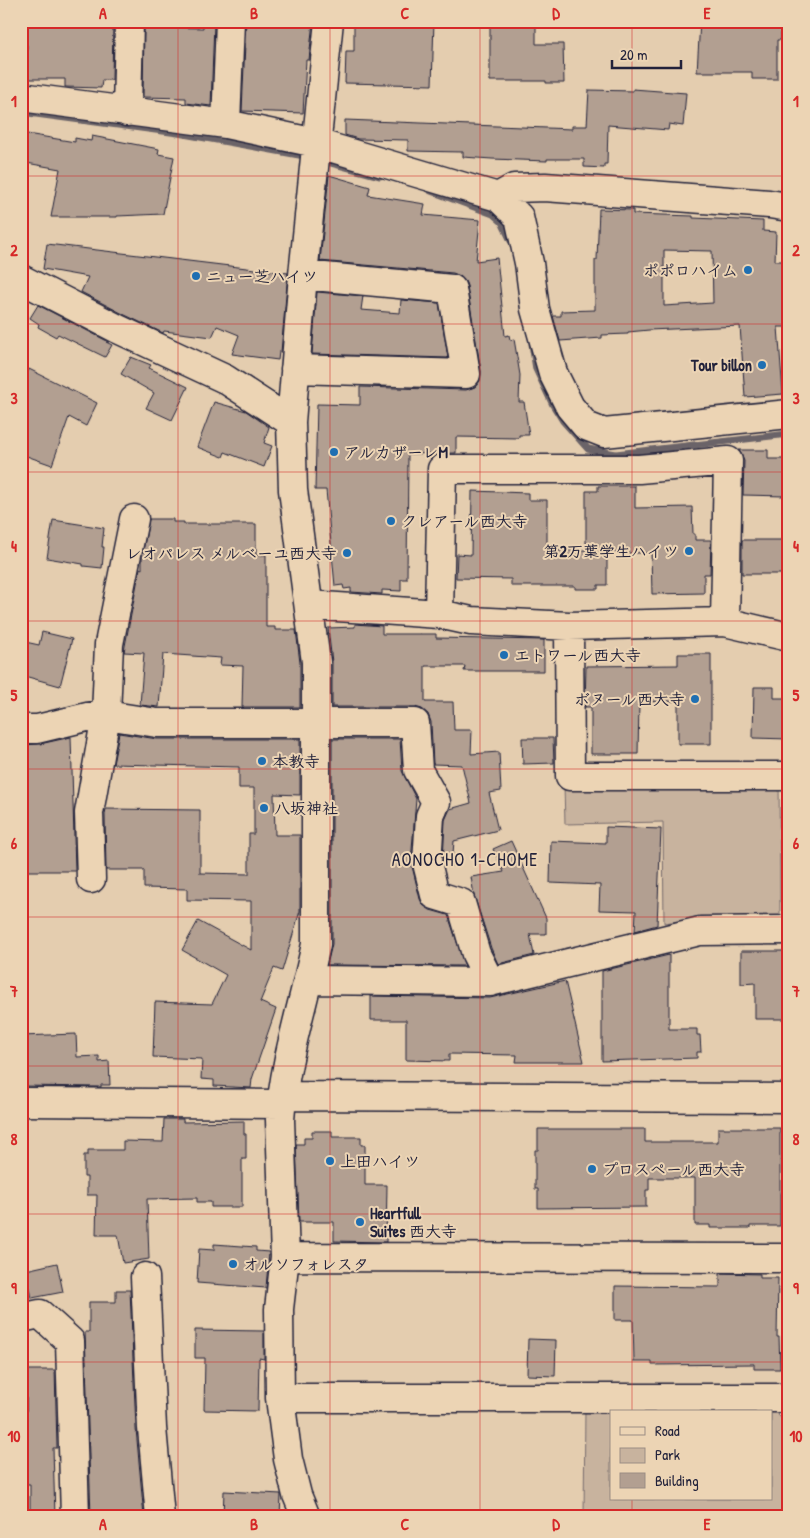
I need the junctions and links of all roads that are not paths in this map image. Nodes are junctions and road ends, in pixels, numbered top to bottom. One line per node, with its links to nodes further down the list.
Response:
1 (130, 21): 5 (street)
2 (230, 21): 6 (street)
3 (328, 21): 7 (street)
4 (21, 97): 5 (street)
5 (127, 112): 6 (street)
6 (226, 124): 7 (street)
7 (316, 143): 8 (street); 10 (street)
8 (498, 197): 9 (street); 13 (street)
9 (789, 207)
10 (302, 274): 12 (street); 12 (street)
11 (21, 279): 14 (street)
12 (295, 368): 14 (street)
13 (789, 414)
14 (292, 422): 16 (street)
15 (134, 519): 21 (street)
16 (309, 604): 17 (street); 22 (street)
17 (439, 614): 18 (street); 19 (street)
18 (725, 622): 19 (street); 20 (street)
19 (569, 626): 24 (street)
20 (789, 637)
21 (106, 715): 22 (street); 23 (street); 25 (street)
22 (317, 723): 27 (street); 28 (street)
23 (21, 729)
24 (789, 776)
25 (91, 879)
26 (789, 930): 28 (street)
27 (308, 980): 28 (street); 30 (street)
28 (490, 982)
29 (789, 1098): 30 (street)
30 (282, 1100): 31 (street); 32 (street)
31 (21, 1102)
32 (285, 1257): 33 (street); 36 (street)
33 (789, 1258)
34 (145, 1277): 39 (street)
35 (21, 1318): 38 (street)
36 (280, 1398): 37 (street); 40 (street)
37 (789, 1398)
38 (75, 1517)
39 (160, 1517)
40 (306, 1517)

